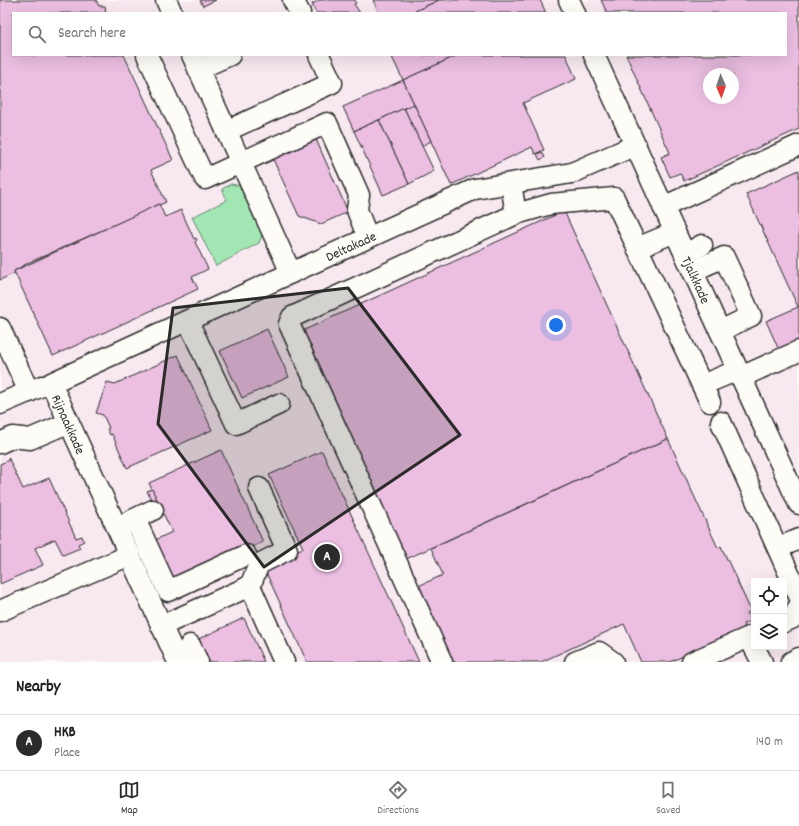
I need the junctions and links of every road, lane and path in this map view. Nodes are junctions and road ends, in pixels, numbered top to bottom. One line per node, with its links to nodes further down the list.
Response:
1 (166, 0): 4 (street)
2 (293, 0): 5 (street)
3 (569, 0): 6 (street)
4 (172, 12)
5 (299, 12)
6 (575, 12)
7 (147, 56): 15 (street)
8 (225, 56): 11 (street)
9 (319, 56): 12 (street)
10 (594, 56): 13 (street, Tjalkkade)
11 (195, 62): 12 (street)
12 (226, 131): 15 (street)
13 (636, 145): 16 (street, Deltakade); 17 (street, Tjalkkade)
14 (799, 145): 17 (street)
15 (241, 162): 20 (street); 23 (street)
16 (511, 184): 18 (street); 20 (street, Deltakade)
17 (664, 207): 19 (street, Tjalkkade)
18 (516, 214): 21 (street); 56 (street)
19 (675, 232): 21 (street); 22 (street, Tjalkkade)
20 (368, 238): 23 (street, Deltakade)
21 (637, 248): 28 (street)
22 (694, 257): 26 (street, Tjalkkade); 26 (street)
23 (291, 273): 24 (street, Rijnaakkade)
24 (188, 321): 29 (street, Rijnaakkade); 32 (street)
25 (0, 328): 30 (street)
26 (720, 331): 28 (street, Tjalkkade)
27 (799, 351): 28 (street)
28 (740, 373): 37 (street, Tjalkkade)
29 (51, 382): 30 (street); 34 (street, Rijnaakkade)
30 (29, 392): 31 (street)
31 (0, 404)
32 (279, 404)
33 (722, 422): 42 (street)
34 (68, 423): 35 (street); 40 (street, Rijnaakkade)
35 (0, 443)
36 (259, 488): 45 (street)
37 (799, 504)
38 (153, 510): 39 (street)
39 (135, 519): 40 (street); 44 (street)
40 (117, 527): 43 (street, Rijnaakkade)
41 (799, 539): 42 (street)
42 (778, 548): 46 (street)
43 (130, 555): 48 (street); 50 (street, Rijnaakkade)
44 (246, 555)
45 (250, 586): 50 (street); 55 (street)
46 (799, 596)
47 (799, 606): 49 (street)
48 (0, 611)
49 (787, 621)
50 (161, 626): 54 (street, Rijnaakkade)
51 (751, 642): 59 (street)
52 (757, 650): 60 (street)
53 (799, 658): 61 (street)
54 (178, 662)
55 (284, 662)
56 (442, 662)
57 (576, 662): 58 (street)
58 (613, 662)
59 (692, 662)
60 (762, 662)
61 (791, 662)

